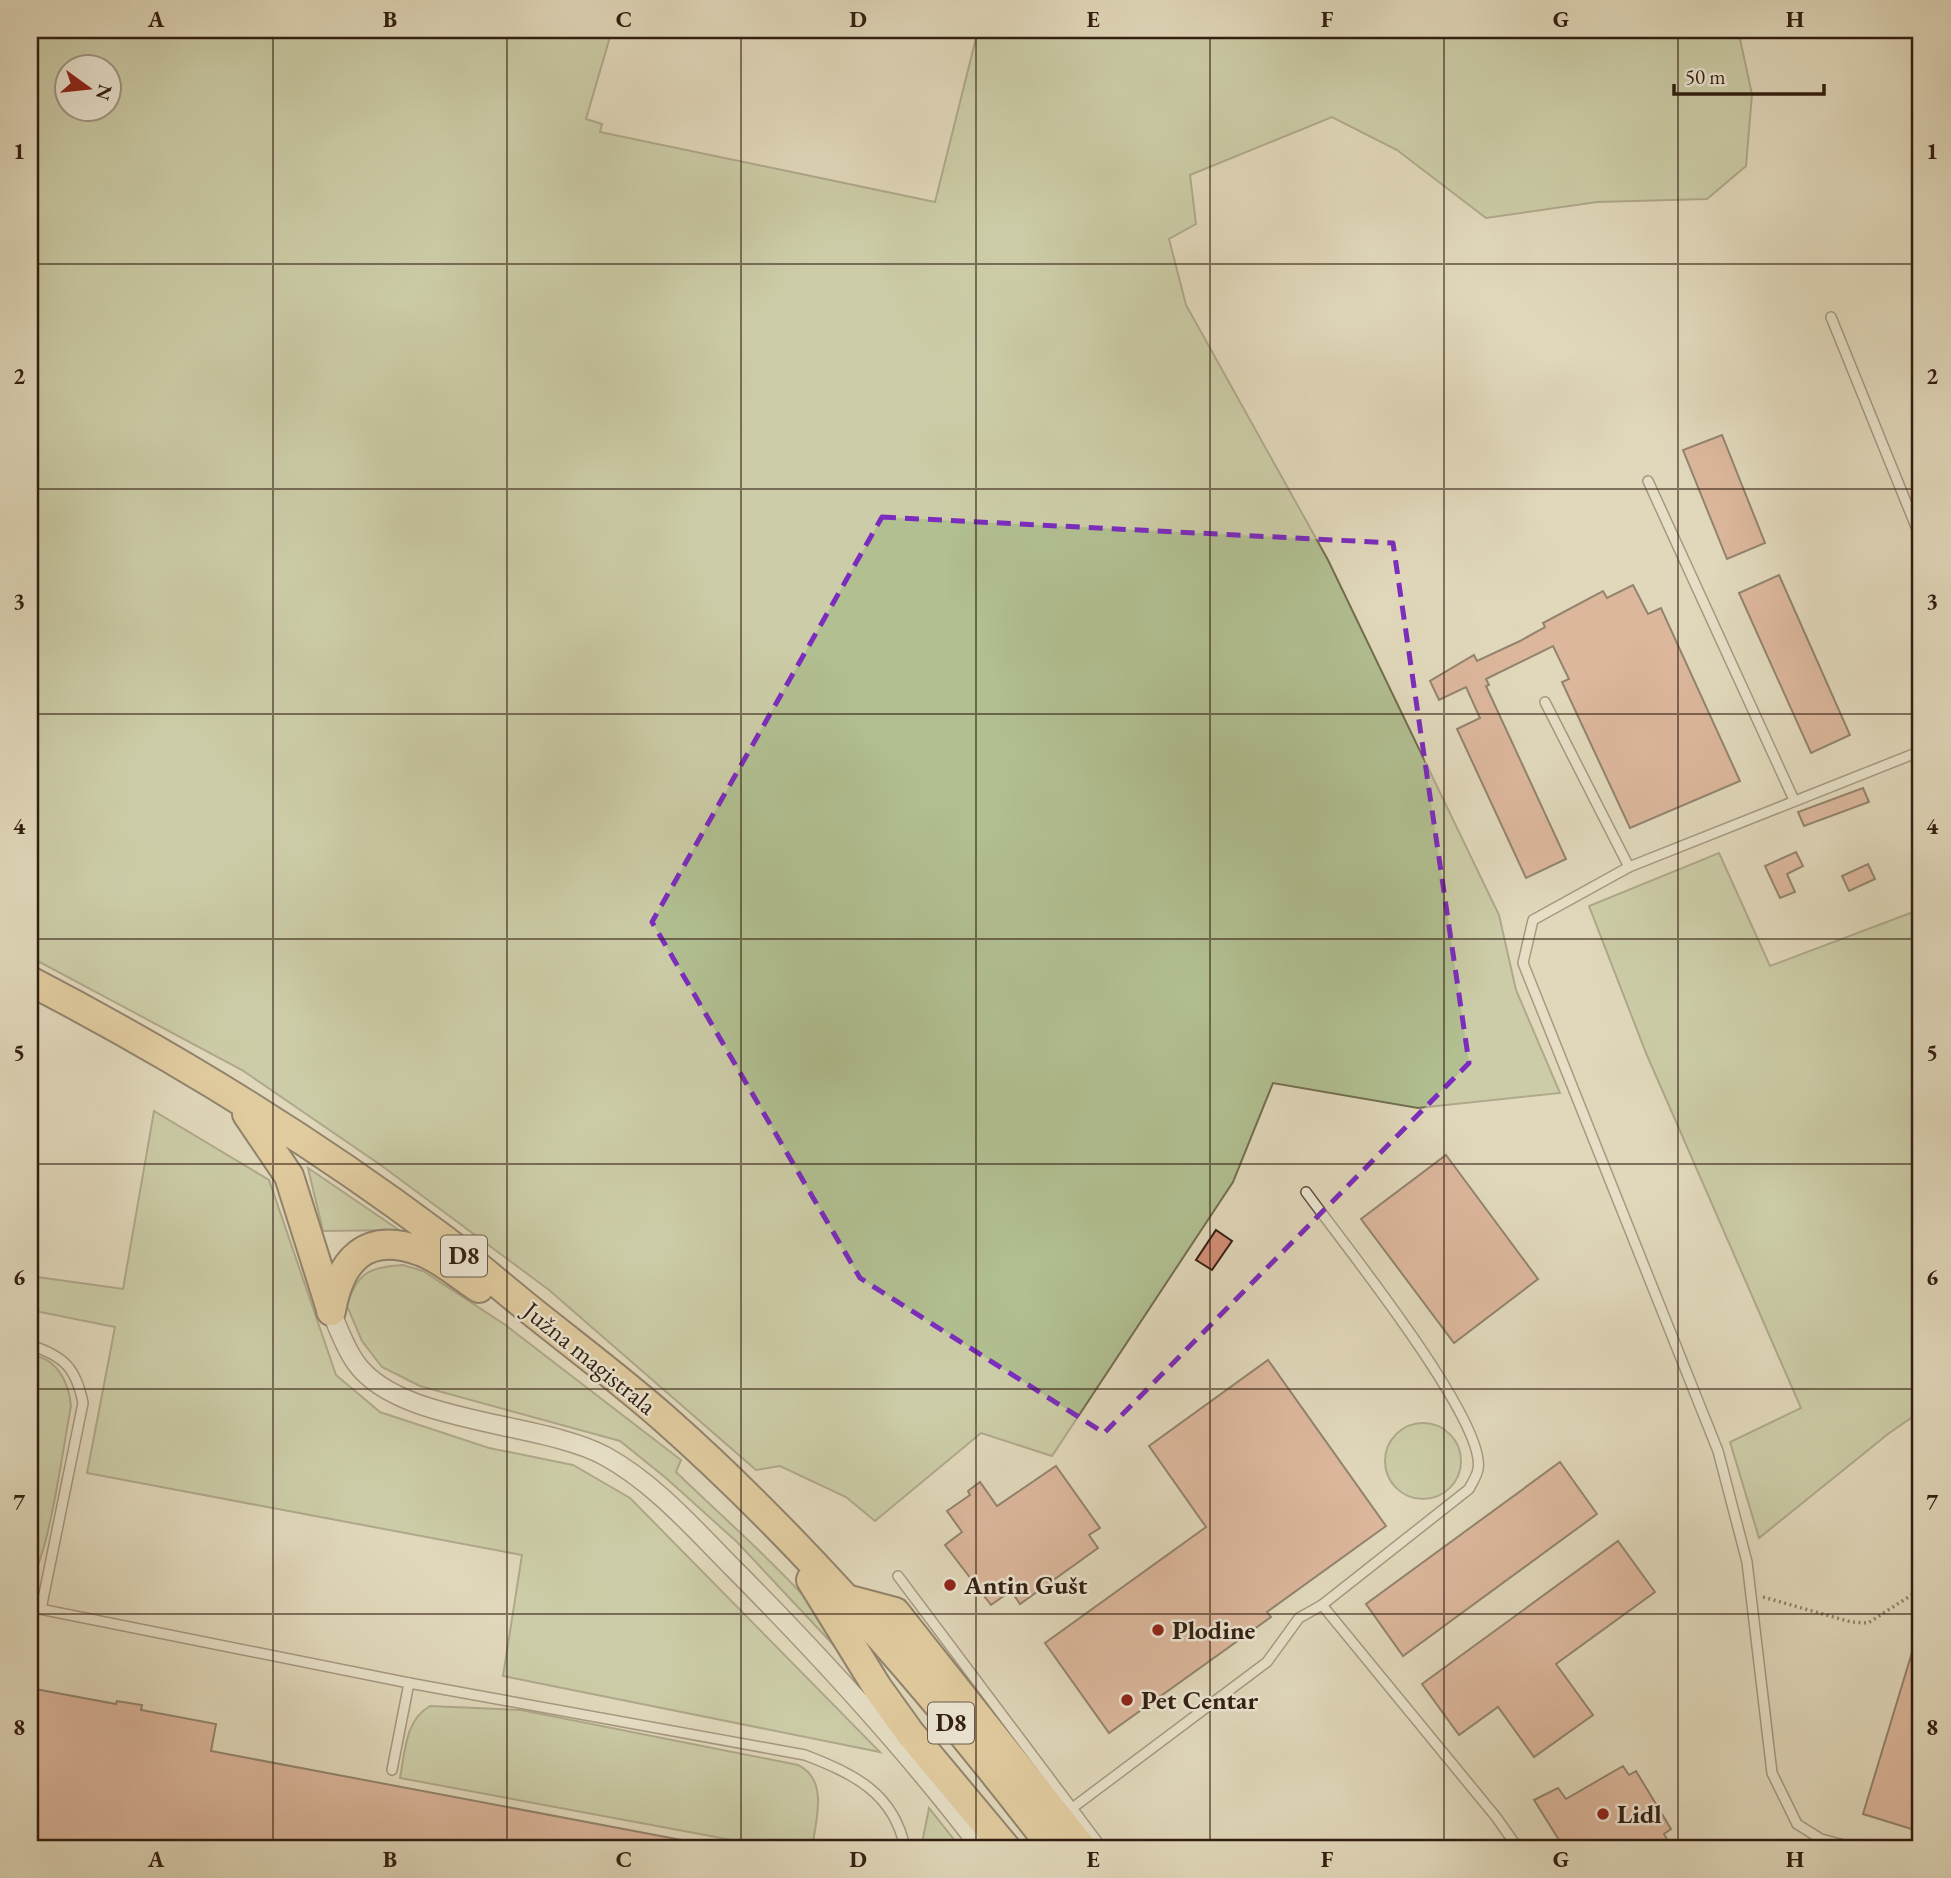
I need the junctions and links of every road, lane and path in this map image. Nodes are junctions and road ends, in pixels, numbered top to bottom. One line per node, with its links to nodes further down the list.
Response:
1 (1831, 317): 3 (lane)
2 (1648, 481): 6 (lane)
3 (1921, 539)
4 (1545, 702): 7 (lane)
5 (1921, 751): 6 (lane)
6 (1794, 800): 7 (lane)
7 (1629, 867): 17 (lane)
8 (30, 981): 9 (main road, Južna magistrala / D8)
9 (235, 1098): 11 (main road, Južna magistrala / D8); 12 (main road)
10 (1306, 1192): 19 (lane)
11 (530, 1310): 12 (main road); 14 (main road, Južna magistrala / D8)
12 (331, 1311): 26 (street)
13 (30, 1345): 21 (lane)
14 (765, 1515): 18 (main road, Južna magistrala / D8); 27 (main road)
15 (898, 1576): 24 (lane)
16 (1921, 1589): 17 (path)
17 (1751, 1593): 32 (lane)
18 (846, 1599): 28 (main road, Južna magistrala / D8); 29 (main road)
19 (1322, 1605): 24 (lane); 31 (lane)
20 (30, 1608): 21 (lane)
21 (41, 1609): 22 (lane)
22 (409, 1683): 23 (lane); 25 (lane)
23 (392, 1770)
24 (1071, 1809): 30 (lane)
25 (905, 1848)
26 (981, 1848)
27 (1006, 1848)
28 (1053, 1848)
29 (1082, 1848)
30 (1102, 1848)
31 (1518, 1848)
32 (1856, 1848)

